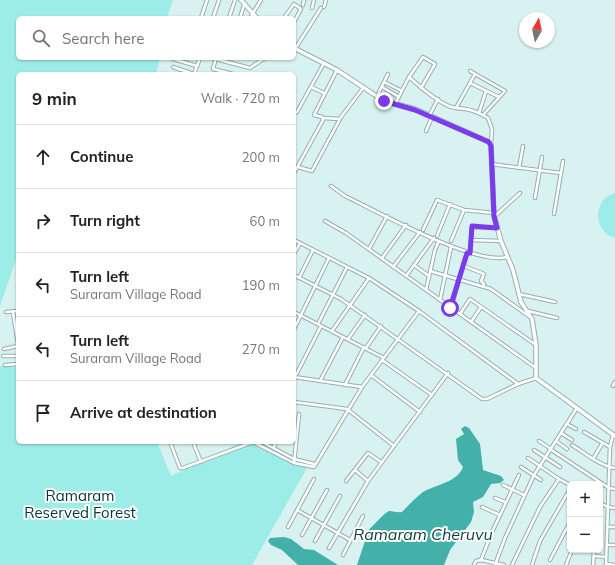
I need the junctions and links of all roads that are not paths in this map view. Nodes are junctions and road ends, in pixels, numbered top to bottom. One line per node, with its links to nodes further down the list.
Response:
1 (207, 0): 15 (street)
2 (219, 0): 16 (street)
3 (235, 0): 17 (street)
4 (241, 0): 11 (main road)
5 (256, 0): 10 (street)
6 (261, 0): 10 (street)
7 (304, 0): 12 (street)
8 (314, 0): 13 (street)
9 (326, 0): 23 (street)
10 (258, 4): 14 (street)
11 (244, 5): 14 (main road); 18 (street)
12 (302, 5)
13 (312, 8)
14 (252, 13): 19 (street); 20 (main road)
15 (202, 16)
16 (214, 16)
17 (230, 16)
18 (241, 16)
19 (251, 16)
20 (255, 16)
21 (285, 16): 22 (street)
22 (296, 18)
23 (296, 47)
24 (296, 49): 30 (main road)
25 (176, 60): 31 (street)
26 (199, 60): 31 (street)
27 (216, 60): 33 (street)
28 (225, 60): 29 (street)
29 (262, 60)
30 (324, 63): 34 (main road); 45 (street)
31 (197, 66): 37 (street)
32 (173, 67): 36 (street)
33 (213, 69): 38 (street); 39 (street)
34 (337, 70): 47 (main road); 51 (street)
35 (470, 71): 41 (street)
36 (188, 72)
37 (195, 72)
38 (212, 72)
39 (225, 72)
40 (388, 74): 43 (street)
41 (475, 74): 44 (street); 54 (street)
42 (409, 77): 48 (street); 48 (street); 50 (street)
43 (384, 82): 46 (street); 50 (street)
44 (470, 83): 49 (street); 57 (street)
45 (311, 86): 51 (street); 58 (street)
46 (382, 87): 52 (street); 53 (street)
47 (363, 88): 52 (main road); 63 (street)
48 (421, 88): 55 (street)
49 (486, 90): 54 (street); 59 (street)
50 (402, 91): 53 (street)
51 (324, 93): 62 (street)
52 (376, 97): 56 (main road)
53 (399, 97): 56 (street)
54 (499, 97): 60 (street)
55 (438, 99): 57 (street); 61 (street)
56 (395, 105): 61 (main road)
57 (455, 108): 59 (street)
58 (296, 112)
59 (479, 113): 60 (street)
60 (483, 115): 65 (street)
61 (430, 116): 64 (street); 65 (main road)
62 (323, 118): 63 (street); 70 (street)
63 (340, 119): 70 (street)
64 (426, 131)
65 (491, 146): 69 (main road)
66 (523, 146): 71 (street)
67 (542, 157): 73 (street)
68 (563, 161): 74 (street)
69 (491, 164): 71 (street); 81 (main road)
70 (298, 167): 72 (street)
71 (519, 168): 73 (street)
72 (296, 170)
73 (540, 171): 74 (street); 77 (street)
74 (561, 173): 80 (street)
75 (331, 186): 82 (street)
76 (520, 193): 81 (street)
77 (535, 198)
78 (450, 204): 79 (street); 86 (street); 87 (street)
79 (464, 210): 81 (street); 92 (street)
80 (554, 214)
81 (494, 215): 85 (main road)
82 (387, 216): 84 (street); 96 (street)
83 (324, 221): 96 (street)
84 (406, 225): 86 (street); 102 (street)
85 (497, 228): 89 (street); 93 (main road)
86 (421, 231): 88 (street); 104 (street)
87 (437, 236)
88 (434, 238): 91 (street); 103 (street)
89 (471, 240): 93 (street); 99 (street)
90 (296, 241): 94 (street)
91 (440, 241): 95 (street); 107 (street)
92 (451, 241)
93 (501, 241): 100 (main road)
94 (300, 243): 97 (street); 98 (street)
95 (451, 247): 99 (street); 108 (street)
96 (368, 249): 102 (street)
97 (296, 250)
98 (313, 250): 101 (street); 112 (street)
99 (469, 253): 100 (street); 105 (street)
100 (507, 257): 118 (main road)
101 (329, 258): 106 (street); 115 (street)
102 (382, 258): 104 (street)
103 (414, 265): 110 (street); 111 (street)
104 (393, 266): 110 (street)
105 (464, 266): 114 (street); 116 (street)
106 (347, 267): 113 (street); 119 (street)
107 (430, 271): 108 (street); 111 (street)
108 (445, 275): 114 (street); 120 (street)
109 (296, 276): 112 (street)
110 (406, 276): 117 (street)
111 (429, 276): 117 (street)
112 (299, 278): 115 (street)
113 (369, 278): 123 (street); 127 (street)
114 (460, 280): 116 (street); 126 (street)
115 (315, 286): 119 (street); 133 (street)
116 (483, 286): 124 (street)
117 (426, 290): 120 (street)
118 (519, 294): 121 (main road); 122 (street)
119 (333, 295): 123 (street); 139 (street)
120 (440, 300): 126 (street)
121 (521, 302): 124 (street); 128 (main road)
122 (555, 302)
123 (349, 304): 134 (street); 141 (street)
124 (511, 305): 136 (street)
125 (481, 307): 132 (street); 137 (street); 146 (street)
126 (450, 308): 132 (street)
127 (419, 311): 144 (street); 163 (street)
128 (527, 311): 135 (street); 136 (main road)
129 (6, 312): 130 (street)
130 (13, 312): 142 (street)
131 (296, 313): 133 (street)
132 (460, 314): 137 (street)
133 (300, 315): 138 (street); 139 (street)
134 (366, 315): 140 (street); 145 (street)
135 (557, 318)
136 (532, 319): 146 (main road)
137 (471, 322): 155 (street)
138 (296, 324)
139 (320, 325): 141 (street); 156 (street)
140 (381, 326): 144 (street); 148 (street)
141 (332, 331): 143 (street)
142 (16, 332)
143 (343, 337): 145 (street); 161 (street)
144 (398, 339): 152 (street); 157 (street)
145 (348, 340): 148 (street)
146 (536, 345): 155 (main road)
147 (16, 346): 149 (street)
148 (365, 347): 152 (street); 164 (street)
149 (4, 349)
150 (3, 356): 151 (street)
151 (16, 356)
152 (383, 359): 158 (street); 167 (street)
153 (16, 364): 154 (street)
154 (6, 365)
155 (536, 368): 160 (main road)
156 (296, 373)
157 (448, 373): 163 (street); 167 (street)
158 (371, 375): 166 (street); 171 (street)
159 (296, 377): 161 (street)
160 (536, 378): 163 (street); 169 (main road)
161 (320, 381): 164 (street)
162 (615, 382): 165 (street)
163 (518, 384)
164 (345, 385): 166 (street)
165 (613, 386)
166 (362, 387): 170 (street)
167 (432, 395): 171 (street)
168 (296, 402): 170 (street)
169 (577, 408): 173 (street); 177 (main road)
170 (347, 409): 191 (street); 204 (street)
171 (420, 412): 191 (street)
172 (299, 414): 179 (street)
173 (567, 424): 174 (street); 176 (street)
174 (576, 429)
175 (584, 432): 189 (street)
176 (561, 433): 178 (street); 181 (street)
177 (614, 435): 192 (street)
178 (572, 440)
179 (296, 441)
180 (539, 441): 195 (street)
181 (556, 441): 194 (street); 195 (street)
182 (171, 444): 201 (street)
183 (194, 444): 201 (street)
184 (248, 444): 201 (street)
185 (257, 444): 203 (street)
186 (266, 444): 193 (street)
187 (275, 444): 193 (street)
188 (296, 444): 199 (street)
189 (602, 444): 192 (street); 200 (street)
190 (572, 445): 200 (street)
191 (394, 446): 202 (street)
192 (610, 447): 208 (street)
193 (274, 448): 199 (street)
194 (567, 448)
195 (551, 449): 198 (street); 220 (street)
196 (534, 450): 198 (street)
197 (528, 458): 205 (street)
198 (545, 458): 205 (street); 207 (street)
199 (294, 459): 203 (street); 204 (street)
200 (594, 459): 208 (street)
201 (201, 462)
202 (382, 462): 210 (street); 217 (street)
203 (294, 463): 204 (street)
204 (315, 464)
205 (540, 466): 212 (street); 214 (street)
206 (521, 467): 212 (street)
207 (560, 467)
208 (610, 467): 209 (street); 220 (street)
209 (615, 468)
210 (355, 470): 216 (street); 217 (street)
211 (519, 475): 221 (street)
212 (534, 475): 215 (street); 225 (street)
213 (314, 479): 233 (street)
214 (559, 479): 218 (street); 260 (street)
215 (541, 480)
216 (346, 481)
217 (368, 481): 242 (street)
218 (567, 483)
219 (503, 485): 221 (street)
220 (609, 488): 222 (street); 231 (street)
221 (512, 489): 225 (street); 228 (street)
222 (615, 489)
223 (327, 490): 236 (street)
224 (567, 494): 261 (street)
225 (524, 495): 256 (street)
226 (340, 496): 237 (street)
227 (495, 498): 228 (street)
228 (505, 502): 234 (street)
229 (603, 504): 231 (street)
230 (482, 507): 234 (street)
231 (608, 507): 232 (street); 238 (street)
232 (615, 508)
233 (297, 510): 236 (street); 239 (street)
234 (500, 515): 253 (street)
235 (363, 516): 244 (street)
236 (311, 518): 237 (street); 243 (street)
237 (324, 525): 242 (street); 245 (street)
238 (608, 526): 240 (street); 246 (street)
239 (288, 527)
240 (615, 527)
241 (567, 528): 254 (street)
242 (338, 533): 244 (street); 248 (street)
243 (302, 535)
244 (350, 540): 250 (street)
245 (315, 541)
246 (607, 545): 247 (street); 252 (street)
247 (615, 545)
248 (329, 548)
249 (571, 553): 262 (street)
250 (343, 555)
251 (594, 556): 252 (street); 263 (street)
252 (606, 557): 264 (street)
253 (481, 560): 255 (street); 257 (street)
254 (550, 560)
255 (486, 561): 256 (street); 258 (street)
256 (496, 564): 259 (street)
257 (474, 565)
258 (484, 565)
259 (504, 565)
260 (512, 565)
261 (532, 565)
262 (566, 565)
263 (593, 565)
264 (606, 565): 265 (street)
265 (615, 565)

